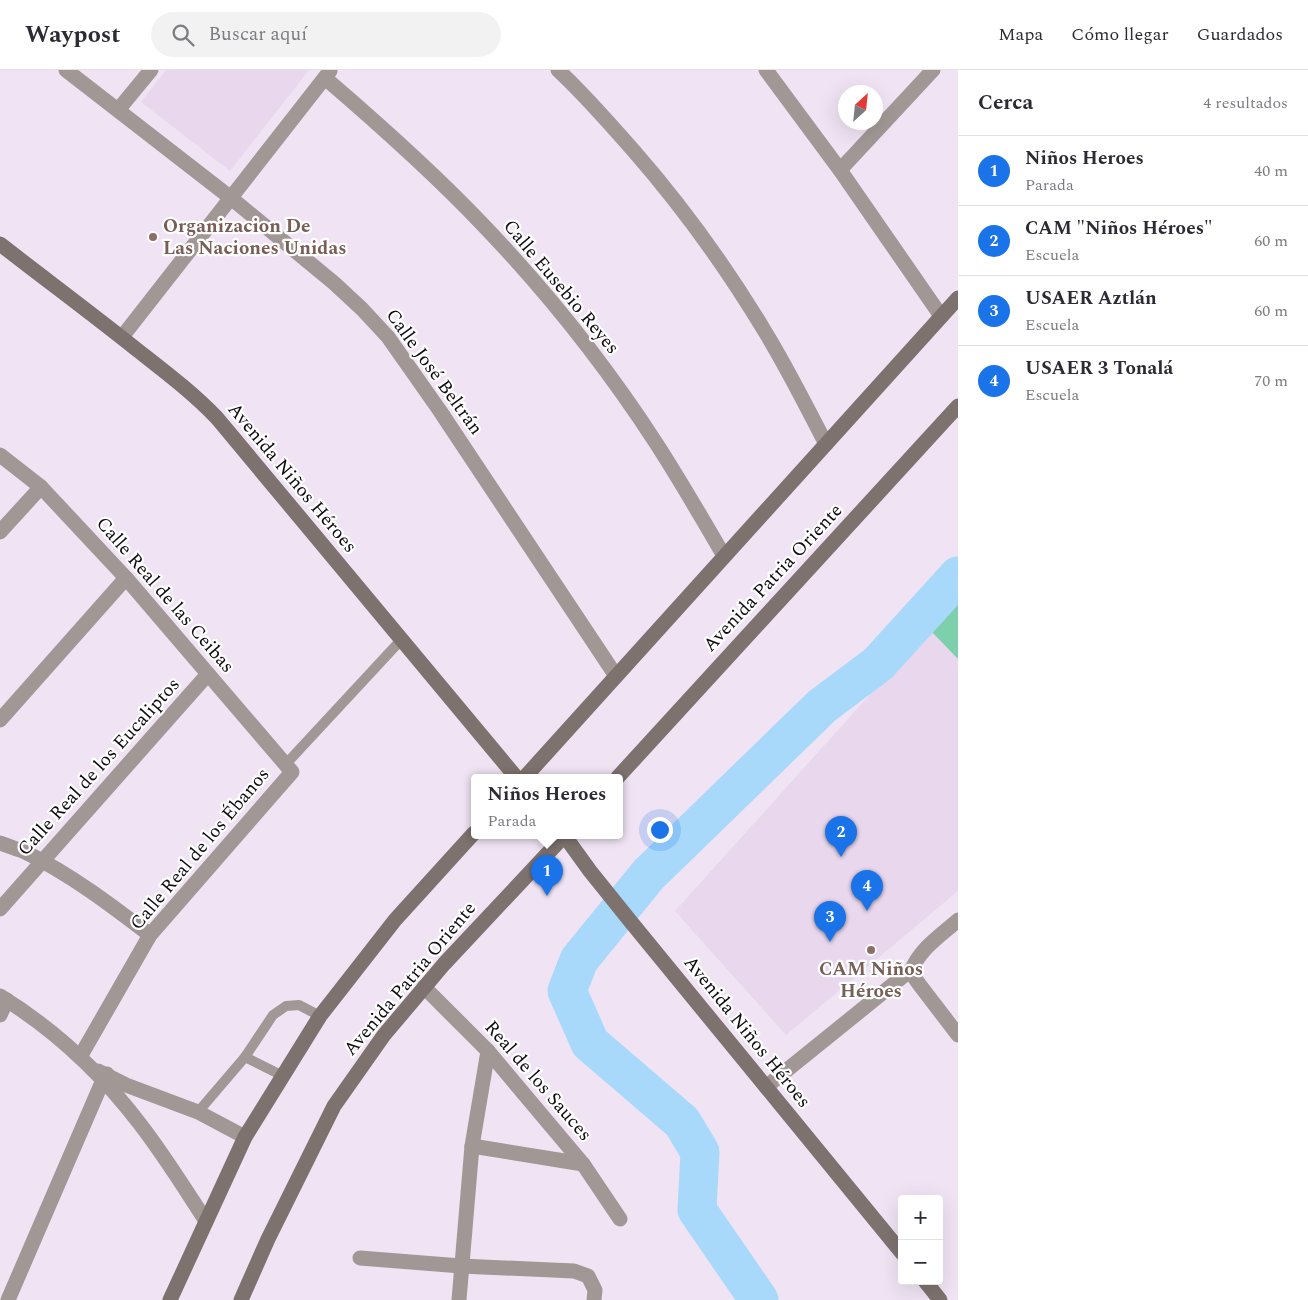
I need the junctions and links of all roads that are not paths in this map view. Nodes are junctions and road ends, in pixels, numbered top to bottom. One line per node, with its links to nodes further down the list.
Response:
1 (66, 70): 7 (street, Calle José Beltrán)
2 (151, 70): 7 (street)
3 (558, 70): 15 (street)
4 (766, 70): 8 (street)
5 (933, 70): 8 (street)
6 (328, 74): 9 (street); 19 (street, Calle Eusebio Reyes)
7 (118, 110): 9 (street, Calle José Beltrán)
8 (840, 170): 12 (street)
9 (231, 198): 13 (street); 23 (street, Calle José Beltrán)
10 (0, 244): 13 (main road, Avenida Niños Héroes)
11 (958, 298): 12 (main road)
12 (941, 316): 15 (main road)
13 (122, 337): 21 (main road, Avenida Niños Héroes)
14 (958, 406): 28 (main road, Avenida Patria Oriente)
15 (826, 444): 19 (main road)
16 (0, 455): 17 (street, Calle Real de las Ceibas)
17 (41, 487): 18 (street); 20 (street, Calle Real de las Ceibas)
18 (0, 532)
19 (724, 556): 23 (main road)
20 (126, 578): 22 (street, Calle Real de las Ceibas); 24 (street)
21 (401, 640): 25 (lane, Calle Real de los Ébanos); 26 (main road, Avenida Niños Héroes)
22 (208, 674): 25 (street, Calle Real de las Ceibas); 33 (street, Calle Real de los Eucaliptos)
23 (616, 676): 27 (main road)
24 (0, 720)
25 (289, 768): 36 (street, Calle Real de los Ébanos)
26 (513, 774)
27 (528, 774)
28 (621, 774)
29 (471, 836): 41 (main road)
30 (561, 839): 38 (main road, Avenida Patria Oriente)
31 (568, 839): 48 (main road, Avenida Niños Héroes)
32 (0, 843): 33 (street)
33 (42, 862): 34 (street, Calle Real de los Eucaliptos); 36 (street)
34 (0, 909)
35 (958, 920): 37 (street)
36 (150, 935): 44 (street, Calle Real de los Ébanos)
37 (912, 969): 42 (street); 48 (street)
38 (424, 987): 43 (street, Real de los Sauces); 61 (main road, Avenida Patria Oriente)
39 (3, 998): 40 (street); 44 (street)
40 (0, 1015)
41 (320, 1016): 45 (lane); 46 (main road)
42 (958, 1035)
43 (488, 1051): 51 (street); 52 (street, Real de los Sauces)
44 (80, 1057): 47 (street)
45 (245, 1057): 46 (lane); 49 (lane)
46 (283, 1076): 50 (main road)
47 (105, 1077): 49 (street); 54 (street); 59 (street)
48 (766, 1087): 55 (main road, Avenida Niños Héroes)
49 (198, 1112): 50 (street)
50 (245, 1136): 54 (main road)
51 (472, 1146): 52 (street, Real de los Sauces); 57 (street)
52 (583, 1164): 53 (street)
53 (620, 1219)
54 (206, 1221): 60 (main road)
55 (898, 1248)
56 (360, 1258): 57 (street)
57 (462, 1266): 62 (street); 63 (street)
58 (928, 1285): 64 (main road)
59 (8, 1300)
60 (170, 1300)
61 (241, 1300)
62 (460, 1300)
63 (594, 1300)
64 (940, 1300)

